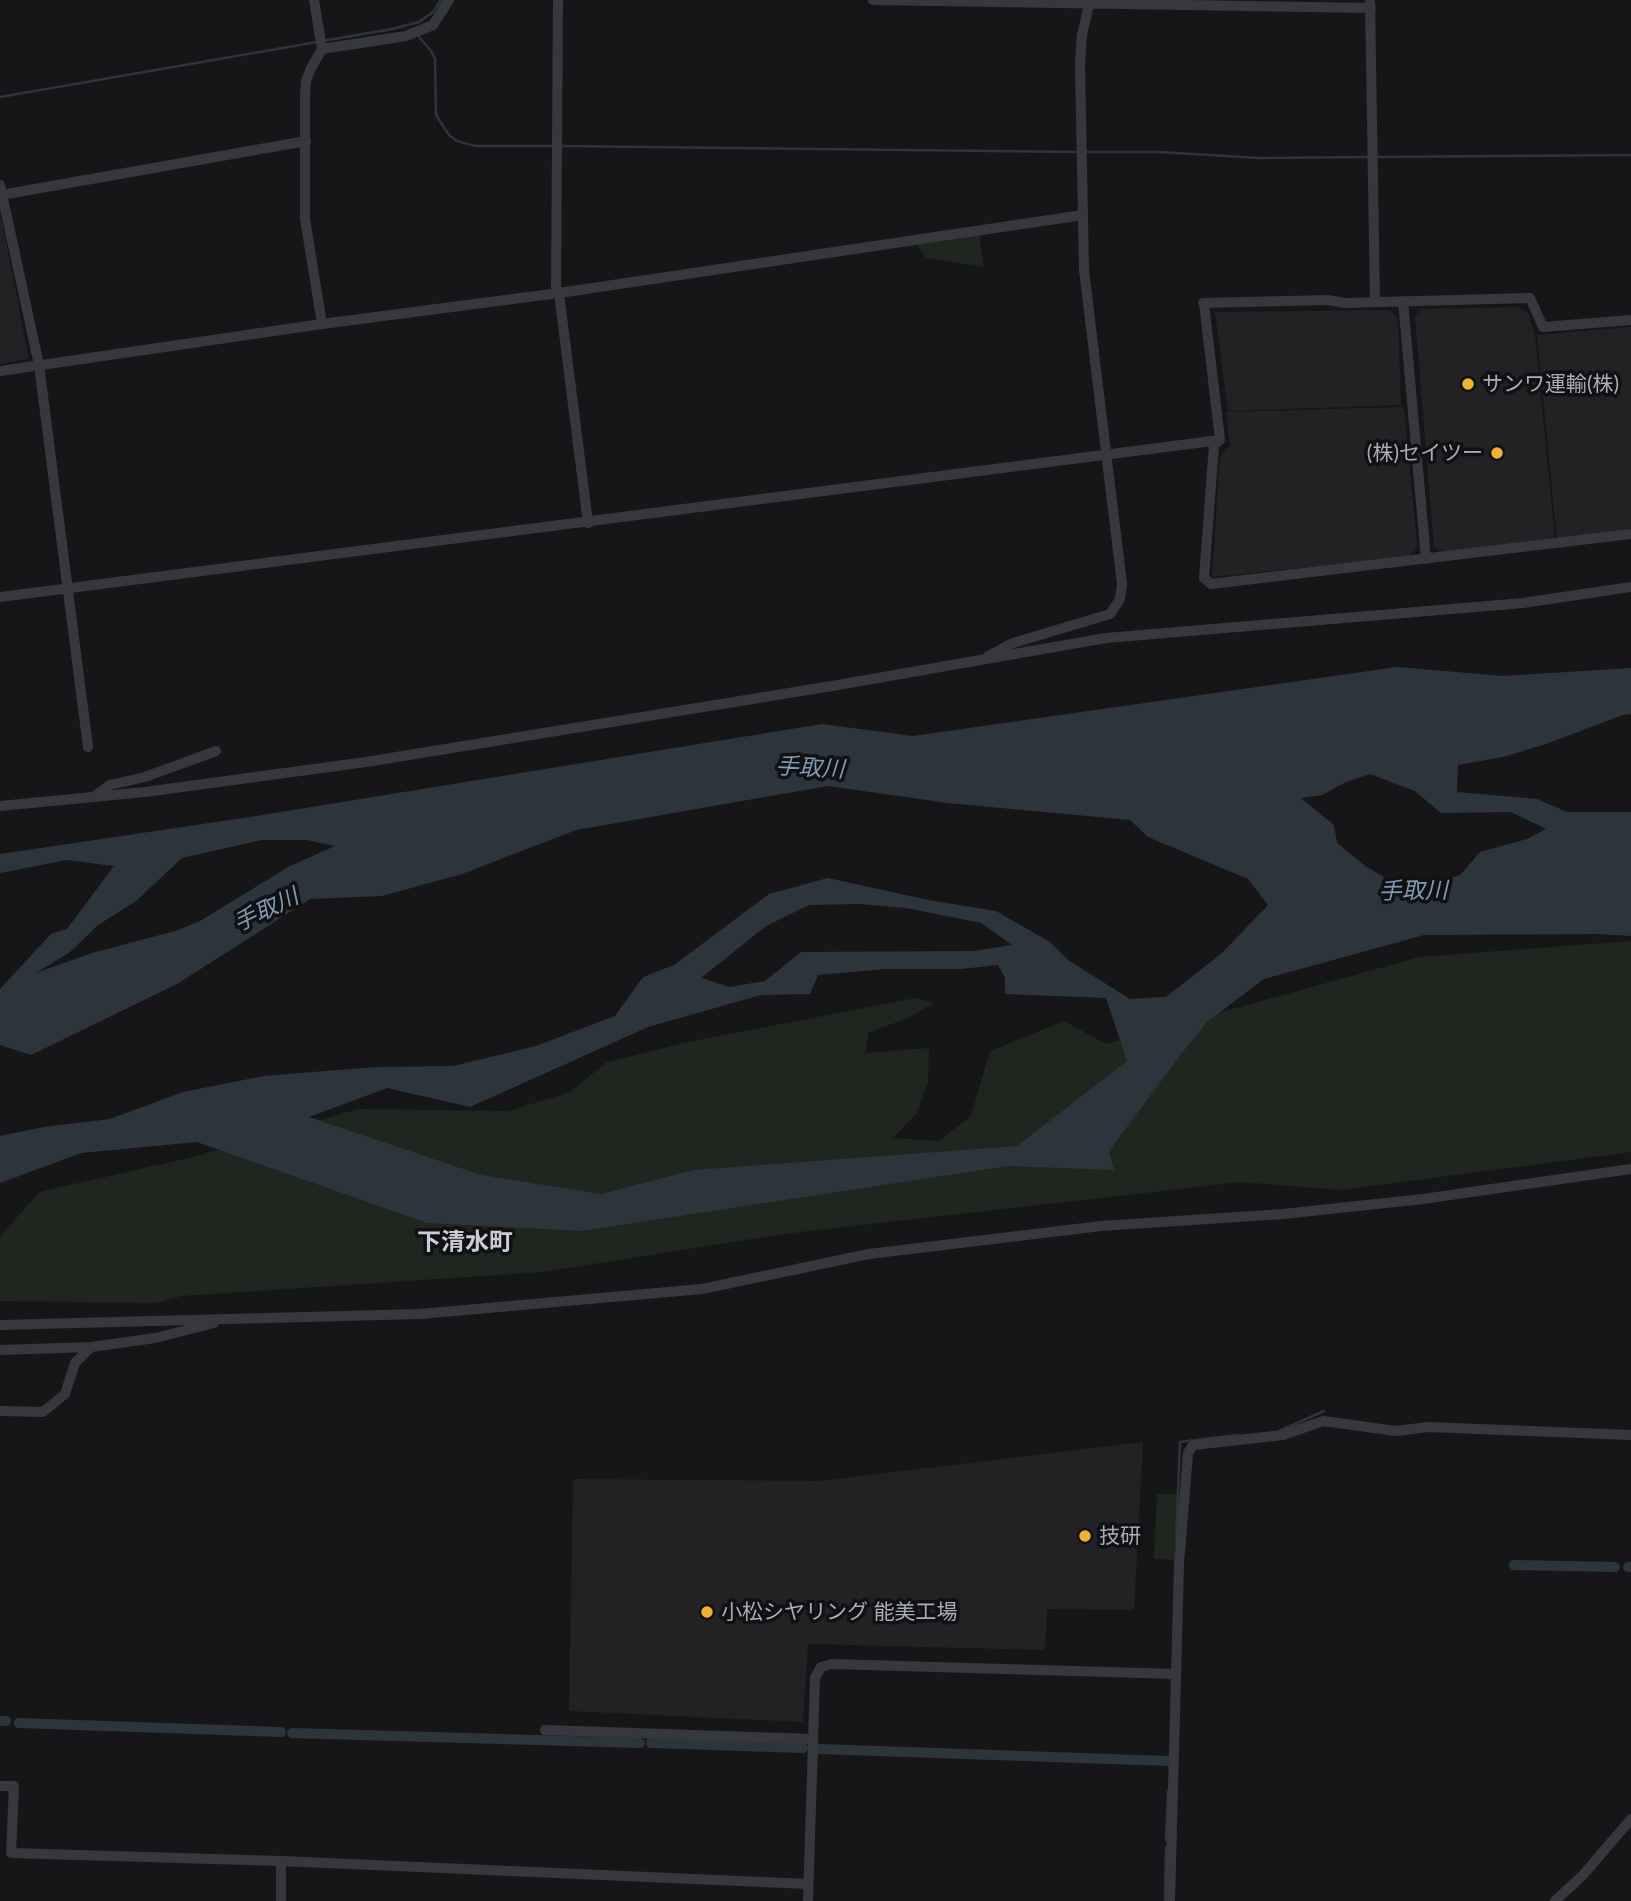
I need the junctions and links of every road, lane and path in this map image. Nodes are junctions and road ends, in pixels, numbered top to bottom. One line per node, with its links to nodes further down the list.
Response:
1 (314, 0): 9 (street)
2 (449, 0): 9 (street)
3 (558, 0): 13 (street)
4 (873, 0): 5 (street)
5 (967, 0): 6 (street)
6 (1090, 1): 7 (street); 12 (street)
7 (1254, 3): 8 (street)
8 (1371, 4): 14 (street)
9 (322, 44): 10 (street)
10 (306, 141): 11 (street); 17 (street)
11 (1, 190): 18 (street)
12 (1083, 215): 13 (street); 21 (street)
13 (559, 293): 17 (street); 22 (street)
14 (1375, 302): 15 (street); 20 (street)
15 (1403, 302): 16 (street); 24 (street)
16 (1631, 320)
17 (322, 324): 18 (street)
18 (39, 365): 19 (street); 26 (street)
19 (0, 371)
20 (1220, 440): 21 (street); 24 (street)
21 (1105, 455): 22 (street); 28 (street)
22 (588, 523): 26 (street)
23 (1631, 534): 24 (street)
24 (1426, 559)
25 (1631, 587): 28 (street)
26 (67, 589): 27 (street); 29 (street)
27 (0, 597)
28 (985, 659): 31 (street)
29 (88, 747)
30 (216, 751): 31 (street)
31 (93, 797): 32 (street)
32 (0, 806)
33 (1631, 1169): 34 (street)
34 (231, 1319): 35 (street); 36 (street)
35 (0, 1325)
36 (91, 1347): 37 (street); 38 (street)
37 (0, 1350)
38 (0, 1411)
39 (1631, 1435): 40 (street)
40 (1176, 1674): 42 (street); 49 (street)
41 (545, 1730): 42 (street)
42 (813, 1739): 46 (street)
43 (0, 1786): 45 (street)
44 (1631, 1819): 50 (street)
45 (281, 1861): 46 (street); 47 (street)
46 (808, 1884): 48 (street)
47 (281, 1901)
48 (807, 1901)
49 (1170, 1901)
50 (1555, 1901)

